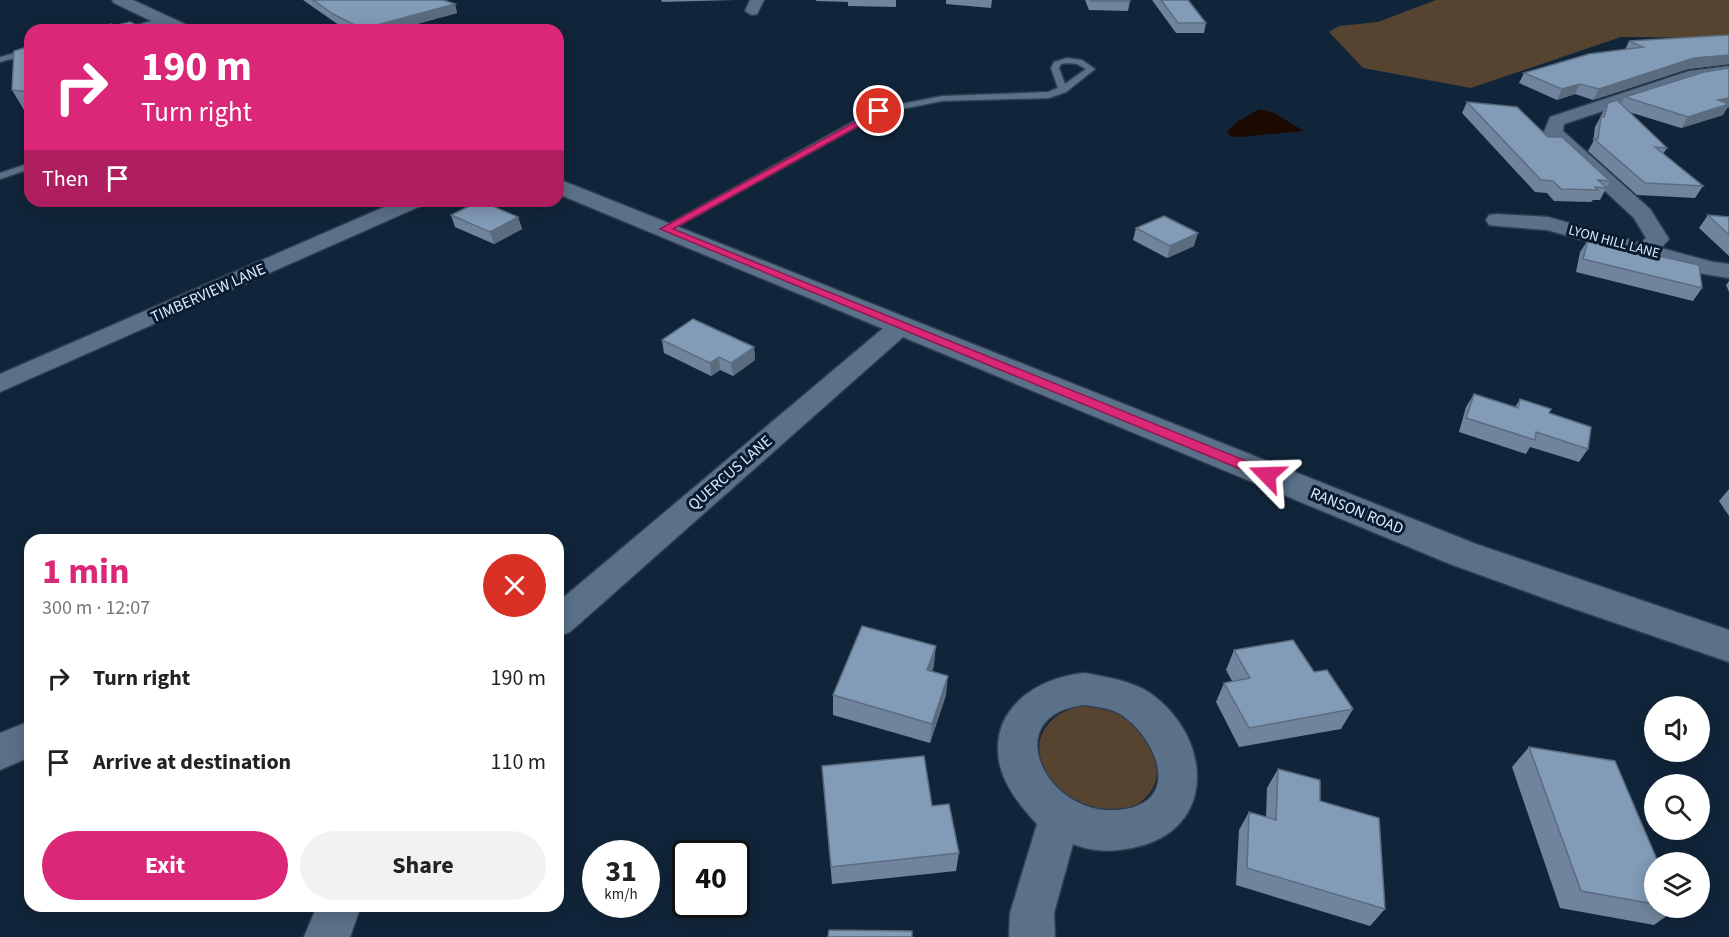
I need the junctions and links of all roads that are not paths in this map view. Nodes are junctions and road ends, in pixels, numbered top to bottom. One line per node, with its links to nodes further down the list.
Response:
1 (120, 0): 2 (street)
2 (162, 20): 3 (lane); 4 (street)
3 (146, 24)
4 (170, 24)
5 (24, 53): 6 (lane)
6 (0, 60)
7 (24, 60): 8 (lane)
8 (0, 67)
9 (1729, 71): 17 (street)
10 (1063, 90): 16 (lane)
11 (24, 168): 12 (lane)
12 (0, 176)
13 (564, 188): 16 (street, RANSON ROAD)
14 (402, 207): 20 (street, TIMBERVIEW LANE)
15 (1497, 220): 17 (street, LYON HILL LANE)
16 (665, 229): 19 (street, RANSON ROAD)
17 (1646, 250): 18 (street, LYON HILL LANE)
18 (1729, 271)
19 (902, 325): 21 (street, QUERCUS LANE); 22 (street, RANSON ROAD)
20 (0, 384)
21 (564, 617)
22 (1729, 646)
23 (24, 741): 24 (street)
24 (0, 752)
25 (1060, 817): 28 (street)
26 (337, 912): 27 (street)
27 (327, 937)
28 (1032, 937)

